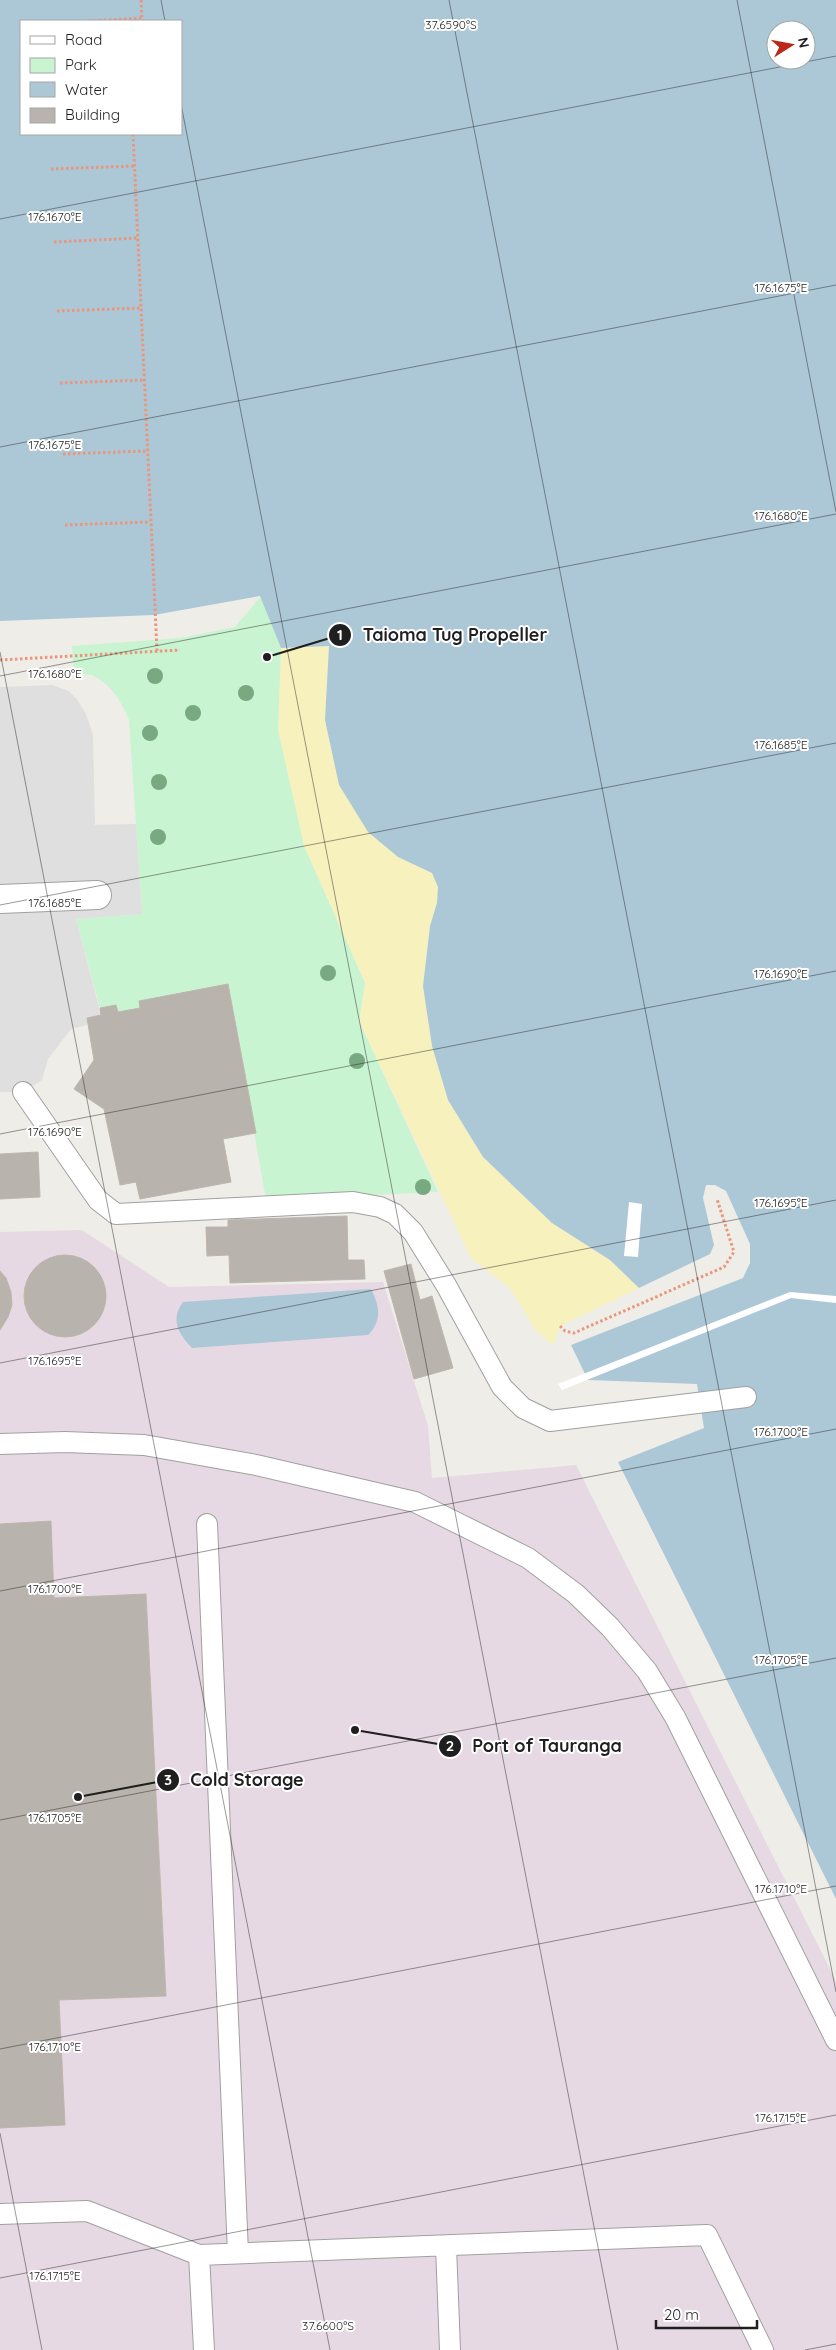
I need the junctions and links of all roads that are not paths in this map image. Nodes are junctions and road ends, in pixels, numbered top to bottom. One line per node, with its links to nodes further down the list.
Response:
1 (97, 895): 2 (street)
2 (0, 899)
3 (23, 1092): 4 (lane)
4 (746, 1397)
5 (0, 1444): 7 (lane)
6 (208, 1524): 10 (lane)
7 (836, 2040)
8 (0, 2214): 11 (lane)
9 (446, 2246): 10 (lane); 13 (lane); 14 (lane)
10 (238, 2254): 11 (lane)
11 (199, 2255): 12 (lane)
12 (204, 2350)
13 (450, 2350)
14 (763, 2350)

